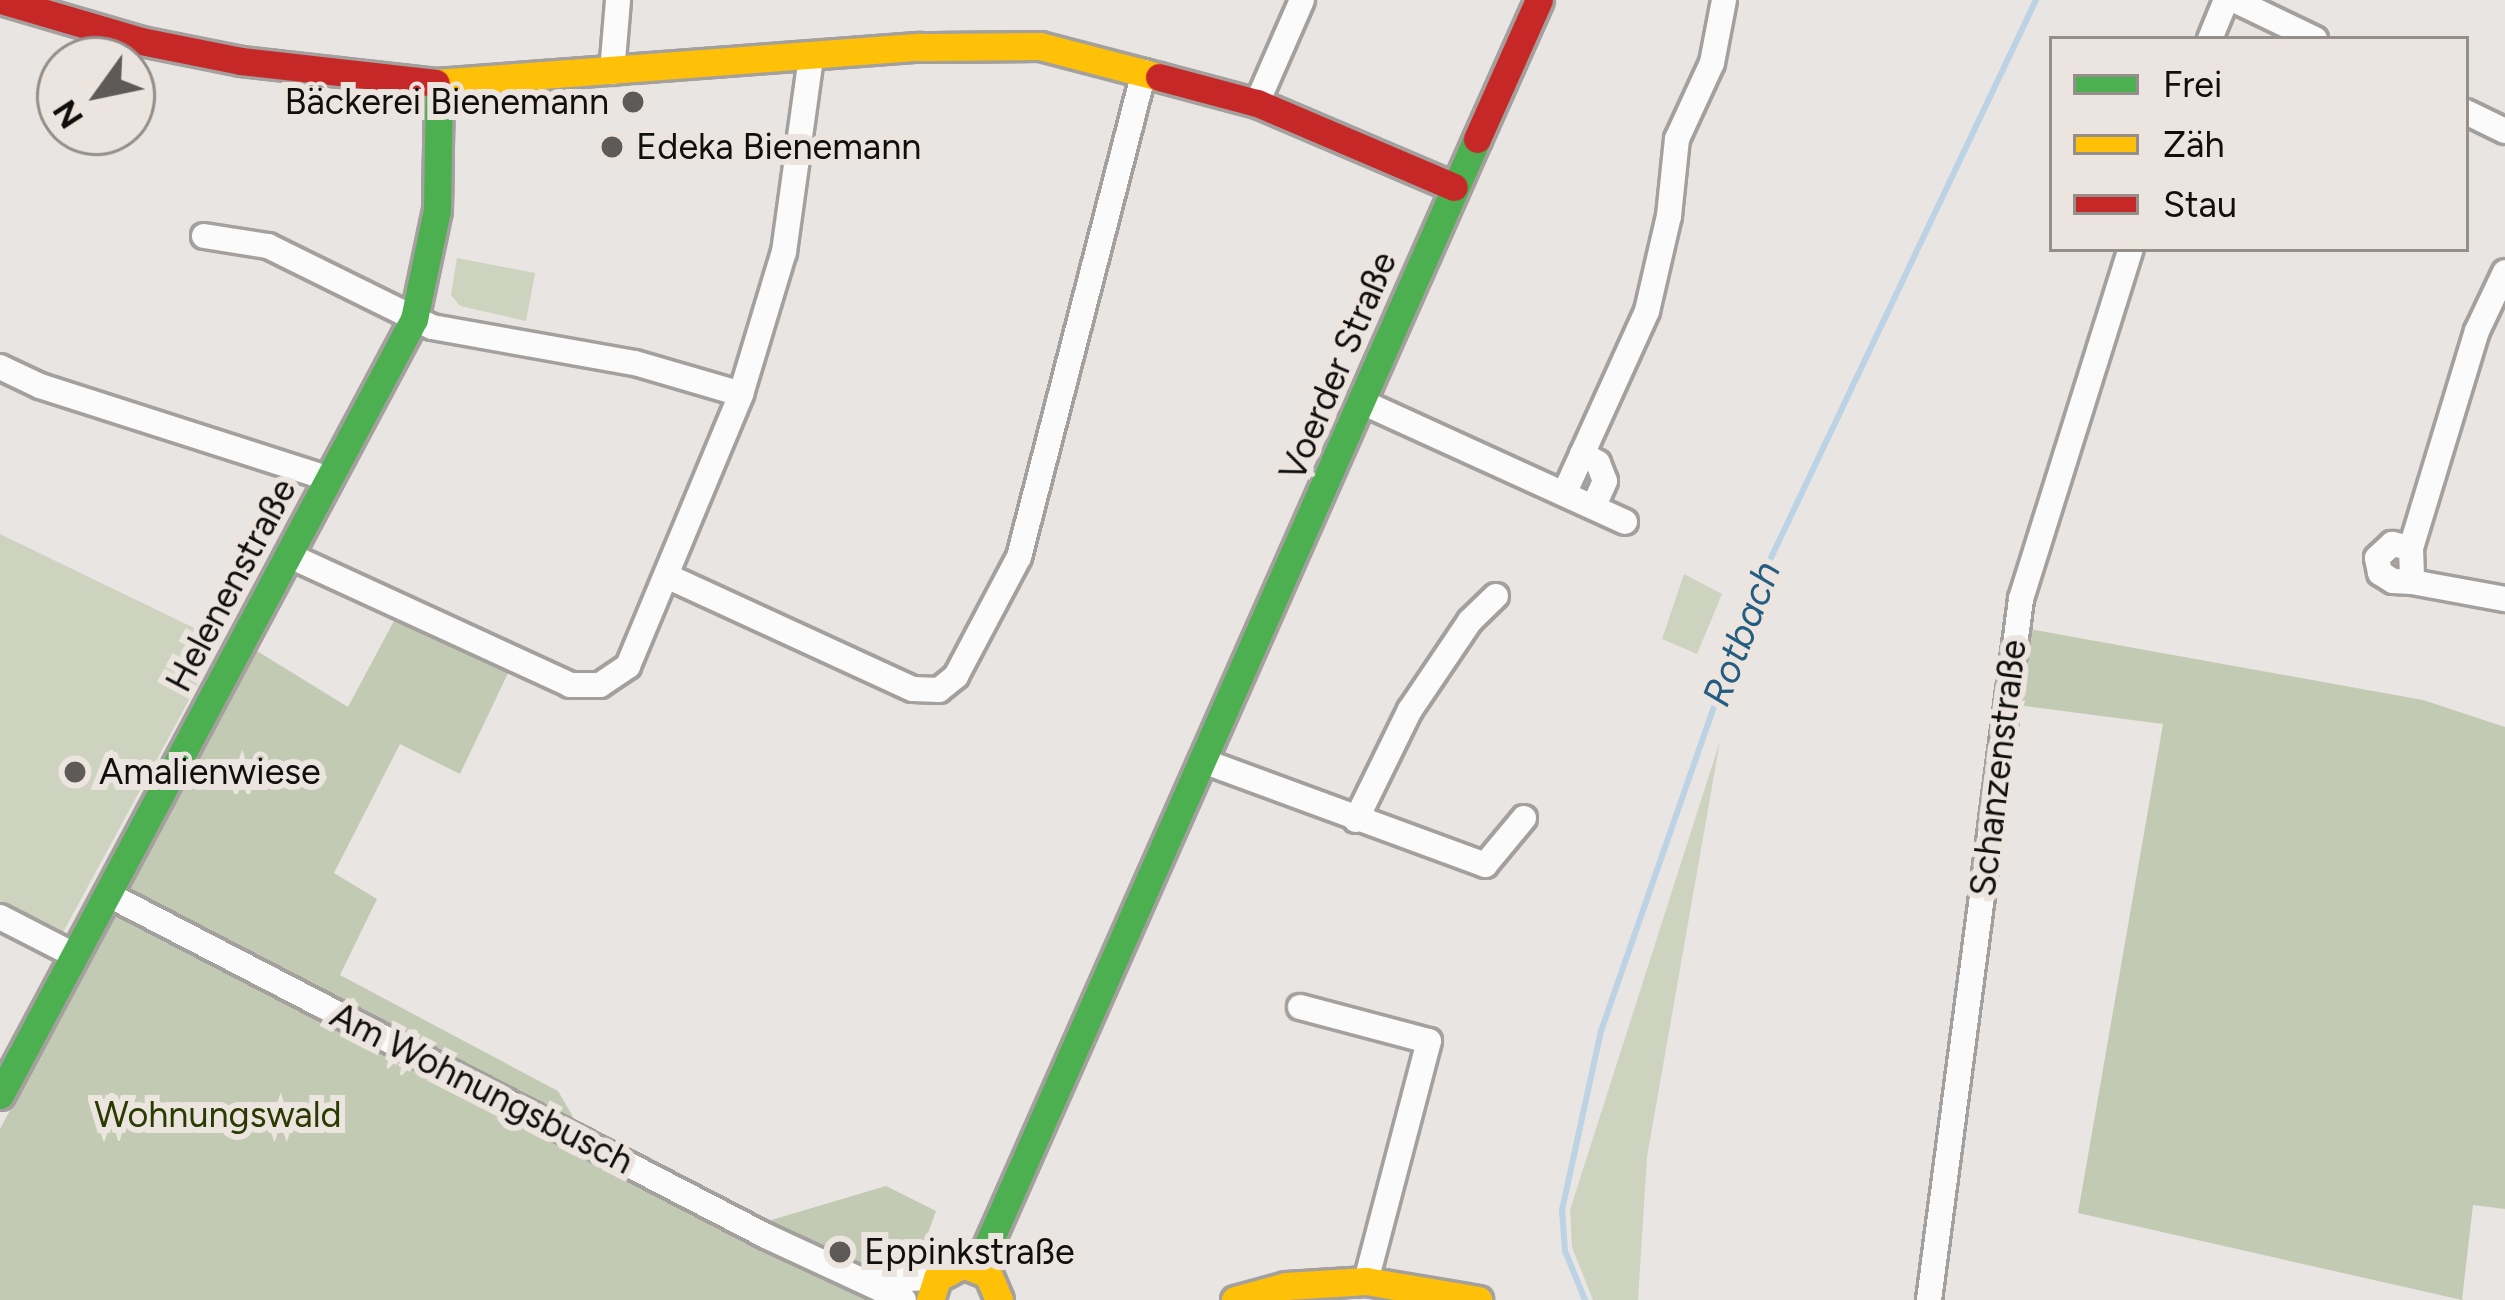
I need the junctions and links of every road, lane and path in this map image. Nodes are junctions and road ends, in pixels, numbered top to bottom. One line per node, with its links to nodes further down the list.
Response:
1 (1, 0): 12 (street)
2 (618, 0): 10 (street)
3 (1302, 0): 13 (street)
4 (1539, 0): 16 (street, Voerder Straße)
5 (1724, 0): 24 (street)
6 (2230, 0): 7 (street); 8 (street)
7 (2212, 36)
8 (2308, 36)
9 (811, 57): 10 (street); 11 (street); 22 (street)
10 (613, 72): 12 (street)
11 (1144, 72): 13 (street); 31 (street)
12 (439, 83): 20 (street, Helenenstraße)
13 (1257, 103): 16 (street)
14 (2469, 113): 15 (street)
15 (2505, 131)
16 (1454, 187): 23 (street, Voerder Straße)
17 (204, 236): 20 (street)
18 (2130, 252): 51 (street, Schanzenstraße)
19 (2505, 272): 29 (street)
20 (413, 320): 22 (street); 25 (street, Helenenstraße)
21 (0, 367): 25 (street)
22 (742, 394): 31 (street)
23 (1362, 402): 26 (street); 35 (street, Voerder Straße)
24 (1582, 454): 26 (street); 27 (street)
25 (328, 479): 30 (street, Helenenstraße)
26 (1564, 492): 27 (street)
27 (1594, 506): 28 (street)
28 (1625, 522)
29 (2411, 548): 32 (street); 32 (street)
30 (288, 555): 31 (street); 38 (street, Helenenstraße)
31 (669, 577)
32 (2412, 582): 34 (street)
33 (1496, 596): 37 (street)
34 (2505, 598)
35 (1203, 761): 37 (street); 43 (street, Voerder Straße)
36 (1524, 818): 37 (street)
37 (1356, 820)
38 (107, 894): 40 (street, Helenenstraße); 44 (street, Am Wohnungsbusch)
39 (0, 916): 40 (street)
40 (74, 955): 42 (street, Helenenstraße)
41 (1300, 1007): 45 (street)
42 (0, 1095)
43 (978, 1267): 46 (street); 47 (street)
44 (858, 1280): 46 (street, Am Wohnungsbusch); 48 (street, Am Wohnungsbusch)
45 (1366, 1281): 49 (street); 50 (street)
46 (933, 1289)
47 (1003, 1298)
48 (904, 1300)
49 (1235, 1300)
50 (1478, 1300)
51 (1929, 1300)

